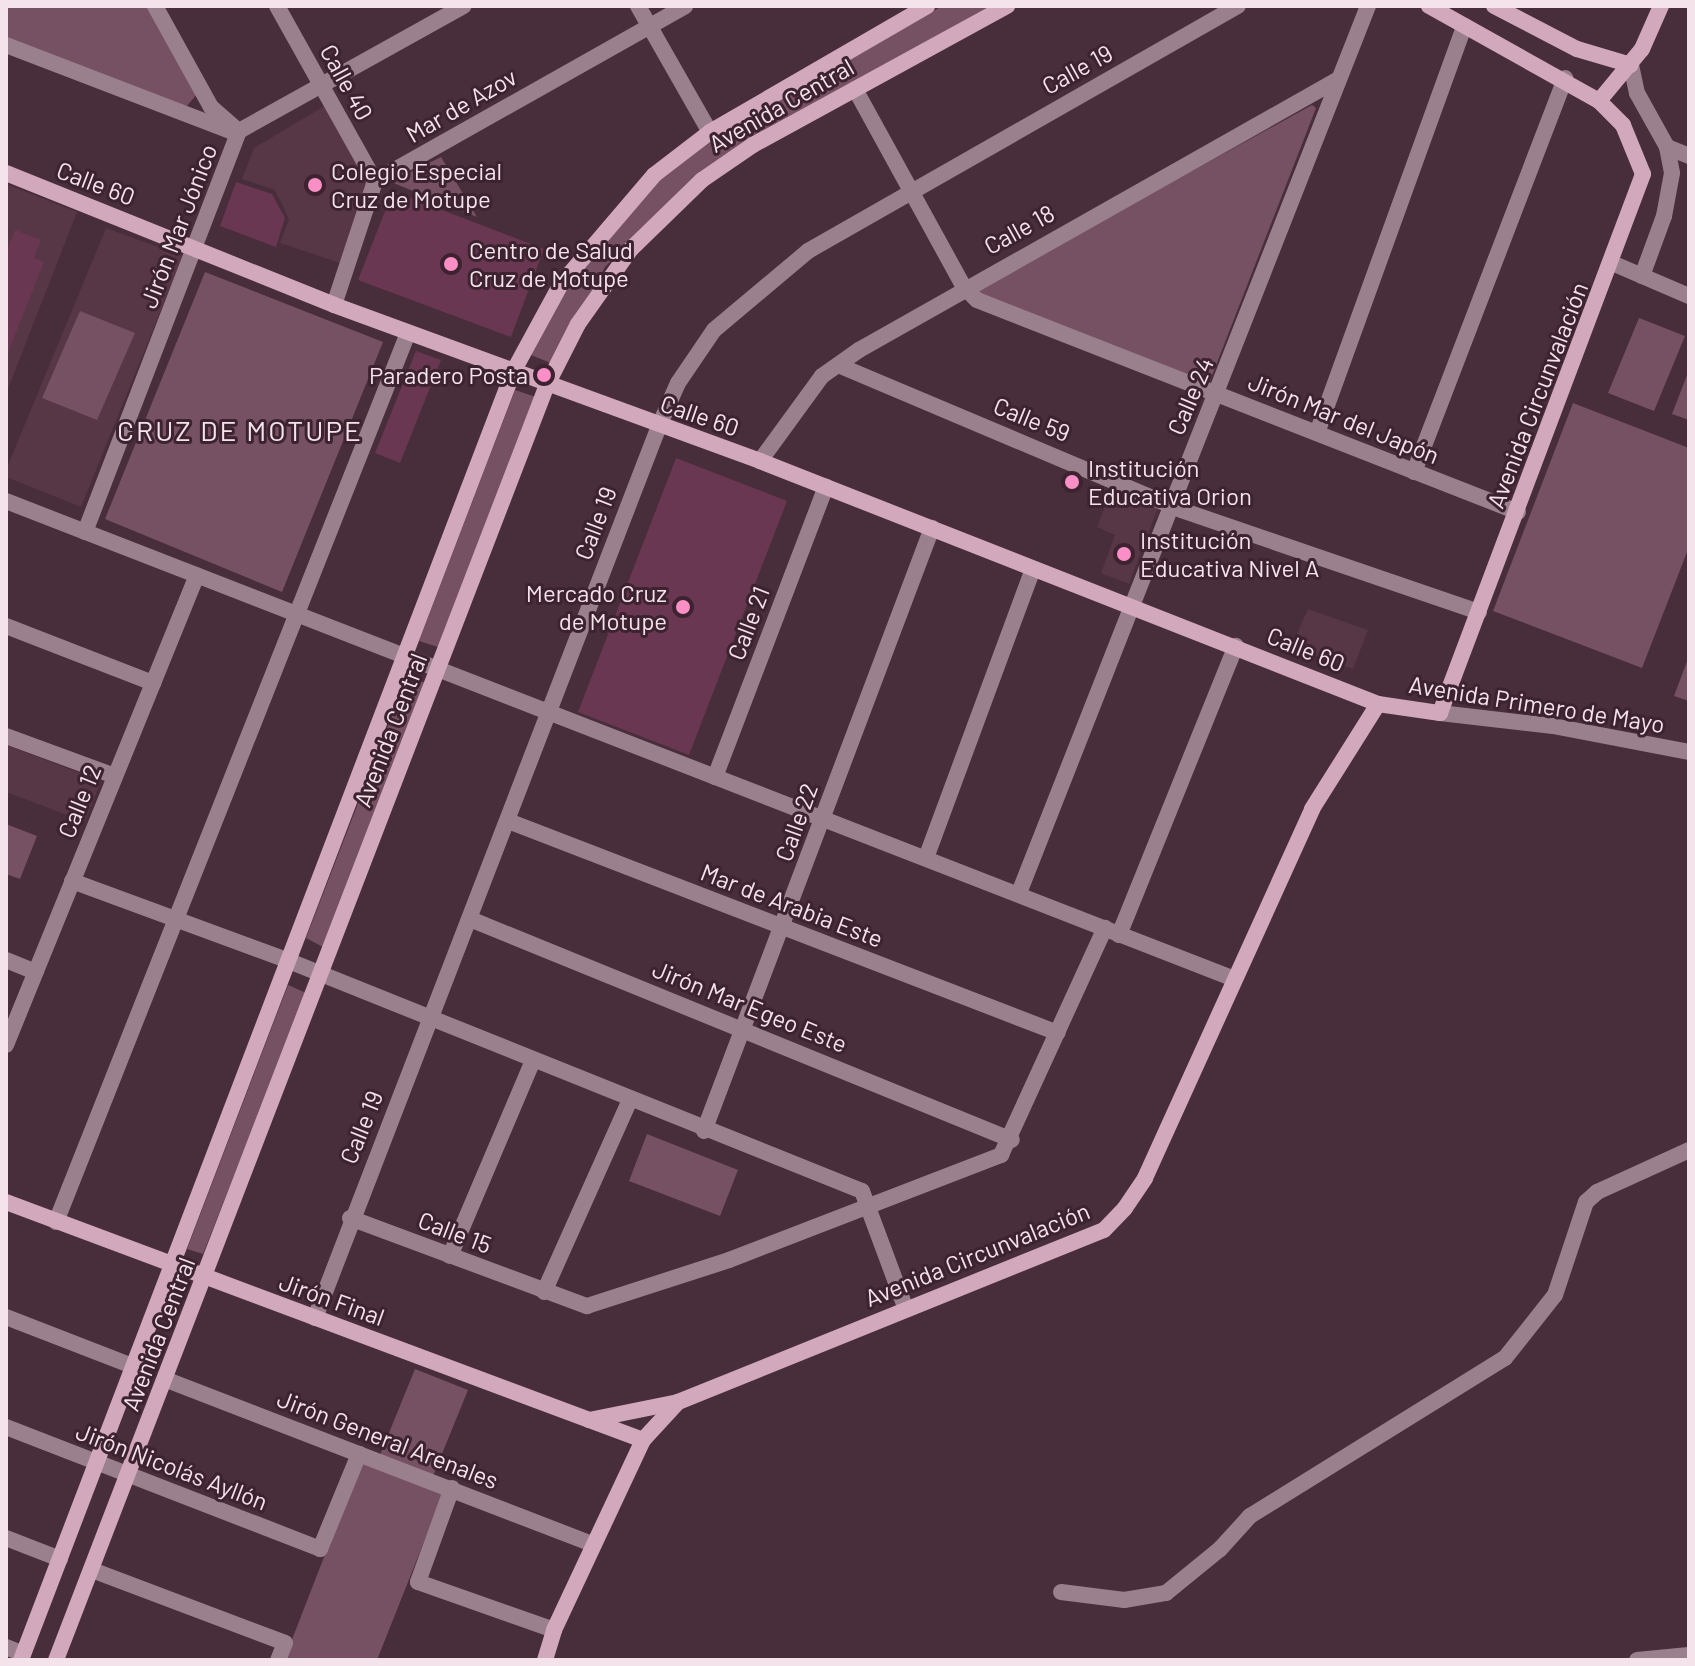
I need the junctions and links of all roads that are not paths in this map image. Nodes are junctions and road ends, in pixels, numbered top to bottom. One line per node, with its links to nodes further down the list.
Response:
1 (155, 6): 22 (street)
2 (277, 6): 19 (street, Calle 40)
3 (464, 6): 19 (street, Jirón Mar Jónico)
4 (638, 6): 13 (street)
5 (685, 6): 13 (street, Mar de Azov)
6 (927, 6): 23 (street, Avenida Central)
7 (1007, 6): 20 (street, Avenida Central)
8 (1238, 6): 28 (street, Calle 19)
9 (1368, 6): 18 (street, Calle 24)
10 (1429, 6): 14 (street, Avenida Circunvalación)
11 (1661, 6): 16 (street)
12 (1503, 8): 16 (street)
13 (649, 26): 23 (street); 27 (street, Mar de Azov)
14 (1464, 26): 17 (street, Avenida Circunvalación); 41 (street)
15 (6, 45): 22 (street)
16 (1631, 65): 21 (street); 24 (street)
17 (1565, 78): 21 (street, Avenida Circunvalación); 43 (street)
18 (1337, 80): 32 (street, Calle 18); 39 (street, Calle 24)
19 (321, 84): 22 (street, Jirón Mar Jónico); 27 (street, Calle 40)
20 (855, 89): 28 (street, Jirón Mar del Japón); 38 (street, Avenida Central)
21 (1599, 101): 30 (street, Avenida Circunvalación)
22 (239, 132): 29 (street, Jirón Mar Jónico)
23 (710, 132): 37 (street, Avenida Central)
24 (1667, 147): 25 (street); 31 (street)
25 (1689, 156)
26 (6, 173): 29 (street, Calle 60)
27 (375, 181): 34 (street)
28 (911, 190): 32 (street, Jirón Mar del Japón); 40 (street, Calle 19)
29 (198, 248): 34 (street, Calle 60); 49 (street, Jirón Mar Jónico)
30 (1612, 263): 31 (street); 47 (street, Avenida Circunvalación)
31 (1642, 276): 33 (street)
32 (964, 287): 36 (street, Calle 18); 39 (street, Jirón Mar del Japón)
33 (1689, 296)
34 (334, 305): 35 (street, Calle 60)
35 (408, 333): 37 (street, Calle 60); 54 (street)
36 (838, 365): 42 (street, Calle 18); 46 (street, Calle 59)
37 (513, 372): 38 (street, Calle 60); 57 (street, Avenida Central)
38 (547, 385): 40 (street, Calle 60); 58 (street, Avenida Central)
39 (1218, 395): 41 (street, Jirón Mar del Japón); 46 (street, Calle 24)
40 (659, 426): 42 (street, Calle 60); 61 (street, Calle 19)
41 (1317, 433): 43 (street, Jirón Mar del Japón)
42 (760, 461): 44 (street, Calle 60)
43 (1414, 472): 47 (street, Jirón Mar del Japón)
44 (826, 487): 48 (street, Calle 60); 66 (street, Calle 21)
45 (6, 501): 49 (street)
46 (1170, 502): 52 (street, Calle 24); 53 (street, Calle 59)
47 (1518, 512): 53 (street, Avenida Circunvalación)
48 (932, 528): 50 (street, Calle 60); 67 (street, Calle 22)
49 (85, 532): 51 (street)
50 (1033, 569): 52 (street, Calle 60); 69 (street)
51 (197, 575): 54 (street); 59 (street, Calle 12)
52 (1132, 605): 56 (street, Calle 60); 71 (street, Calle 24)
53 (1479, 612): 62 (street, Avenida Circunvalación)
54 (297, 614): 57 (street); 73 (street)
55 (6, 626): 59 (street)
56 (1236, 646): 60 (street, Calle 60); 75 (street)
57 (405, 656): 58 (street); 77 (street, Avenida Central)
58 (440, 669): 61 (street); 79 (street, Avenida Central)
59 (153, 683): 65 (street, Calle 12)
60 (1378, 704): 62 (street, Avenida Primero de Mayo); 80 (street, Avenida Circunvalación)
61 (549, 712): 66 (street); 68 (street, Calle 19)
62 (1440, 713): 64 (street, Avenida Primero de Mayo)
63 (6, 736): 65 (street)
64 (1689, 752)
65 (115, 776): 70 (street, Calle 12)
66 (715, 777): 67 (street)
67 (822, 818): 69 (street); 74 (street, Calle 22)
68 (508, 821): 72 (street, Calle 19); 74 (street, Mar de Arabia Este)
69 (926, 858): 71 (street)
70 (72, 881): 73 (street); 78 (street, Calle 12)
71 (1019, 893): 75 (street)
72 (470, 919): 81 (street, Calle 19); 82 (street, Jirón Mar Egeo Este)
73 (176, 920): 77 (street); 93 (street)
74 (784, 927): 82 (street, Calle 22); 83 (street, Mar de Arabia Este)
75 (1112, 932): 80 (street); 83 (street)
76 (6, 960): 78 (street)
77 (289, 961): 79 (street); 95 (street, Avenida Central)
78 (36, 972): 84 (street, Calle 12)
79 (321, 976): 81 (street); 96 (street, Avenida Central)
80 (1232, 978): 98 (street, Avenida Circunvalación)
81 (431, 1018): 85 (street); 92 (street, Calle 19)
82 (746, 1029): 87 (street, Calle 22); 88 (street, Jirón Mar Egeo Este)
83 (1058, 1033): 88 (street)
84 (6, 1045)
85 (533, 1060): 86 (street); 94 (street)
86 (630, 1100): 87 (street); 97 (street)
87 (704, 1131): 91 (street)
88 (1012, 1140): 91 (street, Calle 15)
89 (1689, 1150): 115 (street)
90 (6, 1202): 93 (street, Jirón Final)
91 (871, 1205): 97 (street, Calle 15); 98 (street)
92 (350, 1218): 94 (street, Calle 15); 100 (street, Calle 19)
93 (56, 1222): 95 (street, Jirón Final)
94 (450, 1256): 97 (street, Calle 15)
95 (174, 1266): 96 (street, Jirón Final); 101 (street, Avenida Central)
96 (207, 1278): 100 (street, Jirón Final); 102 (street, Avenida Central)
97 (544, 1292)
98 (906, 1309): 103 (street, Avenida Circunvalación)
99 (6, 1317): 101 (street)
100 (315, 1318): 104 (street, Jirón Final)
101 (135, 1367): 108 (street, Avenida Central)
102 (167, 1380): 107 (street, Jirón General Arenales); 109 (street, Avenida Central)
103 (678, 1402): 104 (street); 106 (street, Avenida Circunvalación)
104 (589, 1420): 106 (street, Jirón Final)
105 (6, 1427): 108 (street, Jirón Nicolás Ayllón)
106 (643, 1440): 112 (street, Avenida Circunvalación)
107 (359, 1454): 109 (street, Jirón Nicolás Ayllón); 110 (street, Jirón General Arenales)
108 (98, 1462): 109 (street, Jirón Nicolás Ayllón); 113 (street, Avenida Central)
109 (129, 1475): 114 (street, Avenida Central)
110 (452, 1488): 112 (street, Jirón General Arenales); 116 (street)
111 (6, 1538): 113 (street)
112 (593, 1544): 116 (street, Avenida Circunvalación)
113 (60, 1559): 119 (street, Avenida Central)
114 (92, 1570): 120 (street, Avenida Central); 121 (street)
115 (1061, 1592)
116 (554, 1630): 122 (street, Avenida Circunvalación)
117 (6, 1647): 119 (street)
118 (1689, 1655): 123 (street)
119 (22, 1657)
120 (56, 1660)
121 (278, 1660)
122 (545, 1660)
123 (1637, 1660)

